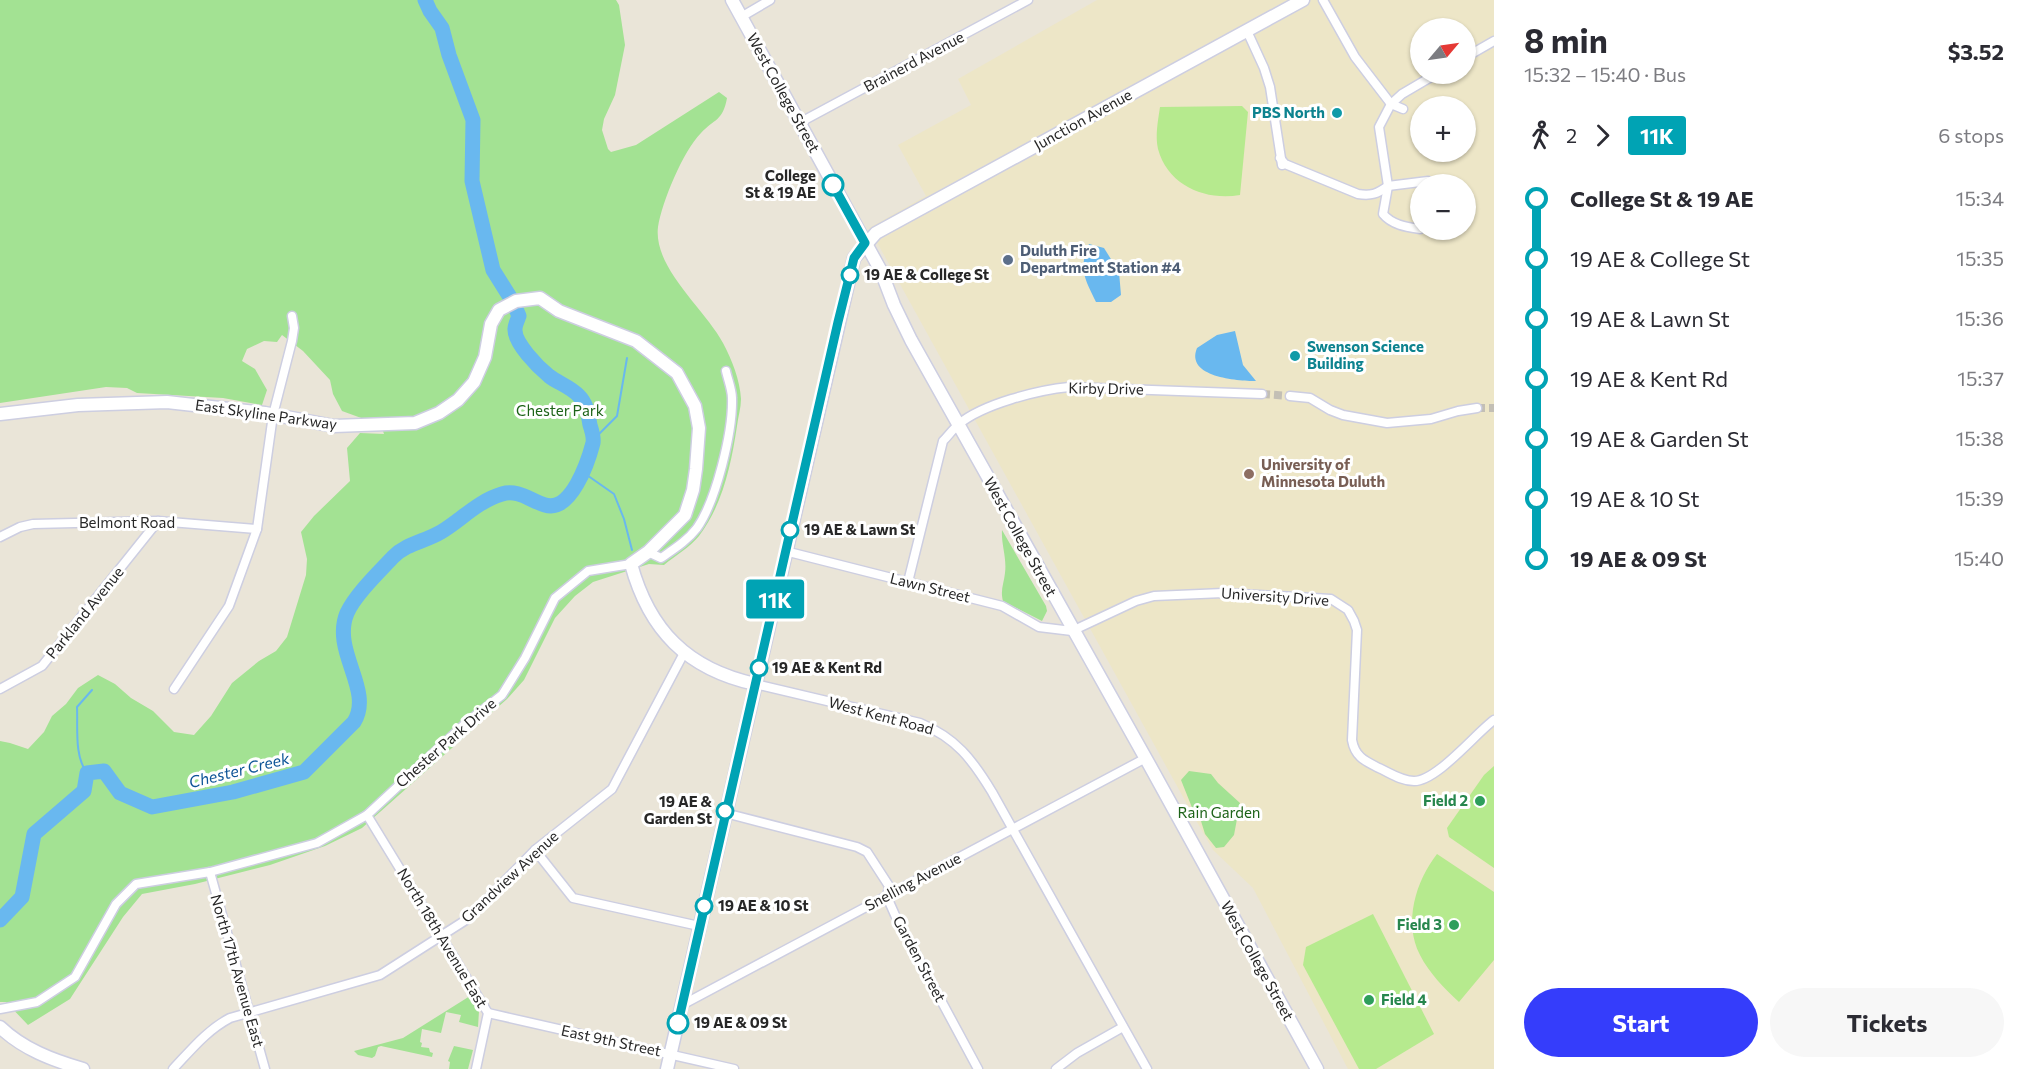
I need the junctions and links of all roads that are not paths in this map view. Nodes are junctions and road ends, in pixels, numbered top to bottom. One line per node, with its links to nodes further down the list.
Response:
1 (732, 0): 6 (street, West College Street)
2 (770, 0): 6 (street)
3 (1028, 0): 13 (street, Brainerd Avenue)
4 (1303, 0): 7 (street, Junction Avenue)
5 (1323, 0): 11 (street)
6 (741, 17): 13 (street, West College Street)
7 (1247, 31): 15 (street); 17 (street, Junction Avenue)
8 (1494, 41): 9 (street)
9 (1476, 51)
10 (1420, 84): 11 (street)
11 (1391, 104): 12 (street); 15 (street)
12 (1403, 109)
13 (799, 123): 17 (street, West College Street)
14 (1410, 183): 15 (street)
15 (1388, 186): 16 (street)
16 (1410, 227)
17 (865, 243): 26 (street, West College Street); 30 (street)
18 (536, 298): 25 (street, East Skyline Parkway); 31 (street, Chester Park Drive)
19 (292, 316): 25 (street)
20 (726, 371): 31 (street)
21 (1262, 394): 26 (street, Kirby Drive)
22 (1290, 396): 23 (street)
23 (1477, 408)
24 (0, 414): 25 (street, East Skyline Parkway)
25 (273, 414): 28 (street)
26 (958, 425): 33 (street); 34 (street, West College Street)
27 (158, 522): 28 (street, Belmont Road); 29 (street, Belmont Road); 37 (street, Parkland Avenue)
28 (257, 530): 38 (street)
29 (0, 537)
30 (785, 551): 33 (street, Lawn Street); 36 (street)
31 (648, 552): 32 (street, Chester Park Drive)
32 (631, 564): 35 (street, West Kent Road); 42 (street, Chester Park Drive)
33 (908, 582): 34 (street, Lawn Street)
34 (1072, 631): 39 (street, University Drive); 40 (street, West College Street)
35 (684, 653): 36 (street, West Kent Road); 44 (street, Grandview Avenue)
36 (755, 684): 41 (street); 43 (street, West Kent Road)
37 (0, 689)
38 (174, 689)
39 (1494, 720)
40 (1144, 759): 43 (street, Snelling Avenue); 65 (street, West College Street)
41 (725, 813): 46 (street, Garden Street); 47 (street)
42 (367, 815): 45 (street, Chester Park Drive); 48 (street, North 18th Avenue East)
43 (1013, 829): 46 (street, Snelling Avenue); 54 (street, West Kent Road)
44 (535, 850): 47 (street); 48 (street, Grandview Avenue)
45 (210, 872): 50 (street, Chester Park Drive); 51 (street, North 17th Avenue East)
46 (887, 897): 49 (street, Snelling Avenue); 62 (street, Garden Street)
47 (699, 926): 49 (street)
48 (441, 937): 51 (street, Grandview Avenue); 52 (street, North 18th Avenue East)
49 (682, 1005): 55 (street)
50 (0, 1009)
51 (249, 1012): 57 (street, Grandview Avenue); 58 (street, North 17th Avenue East)
52 (488, 1013): 55 (street, East 9th Street); 59 (street, North 18th Avenue East)
53 (0, 1027): 56 (street)
54 (1124, 1027): 63 (street); 64 (street, West Kent Road)
55 (670, 1054): 60 (street); 61 (street, East 9th Street)
56 (83, 1069)
57 (173, 1069)
58 (265, 1069)
59 (476, 1069)
60 (667, 1069)
61 (734, 1069)
62 (978, 1069)
63 (1056, 1069)
64 (1147, 1069)
65 (1317, 1069)

